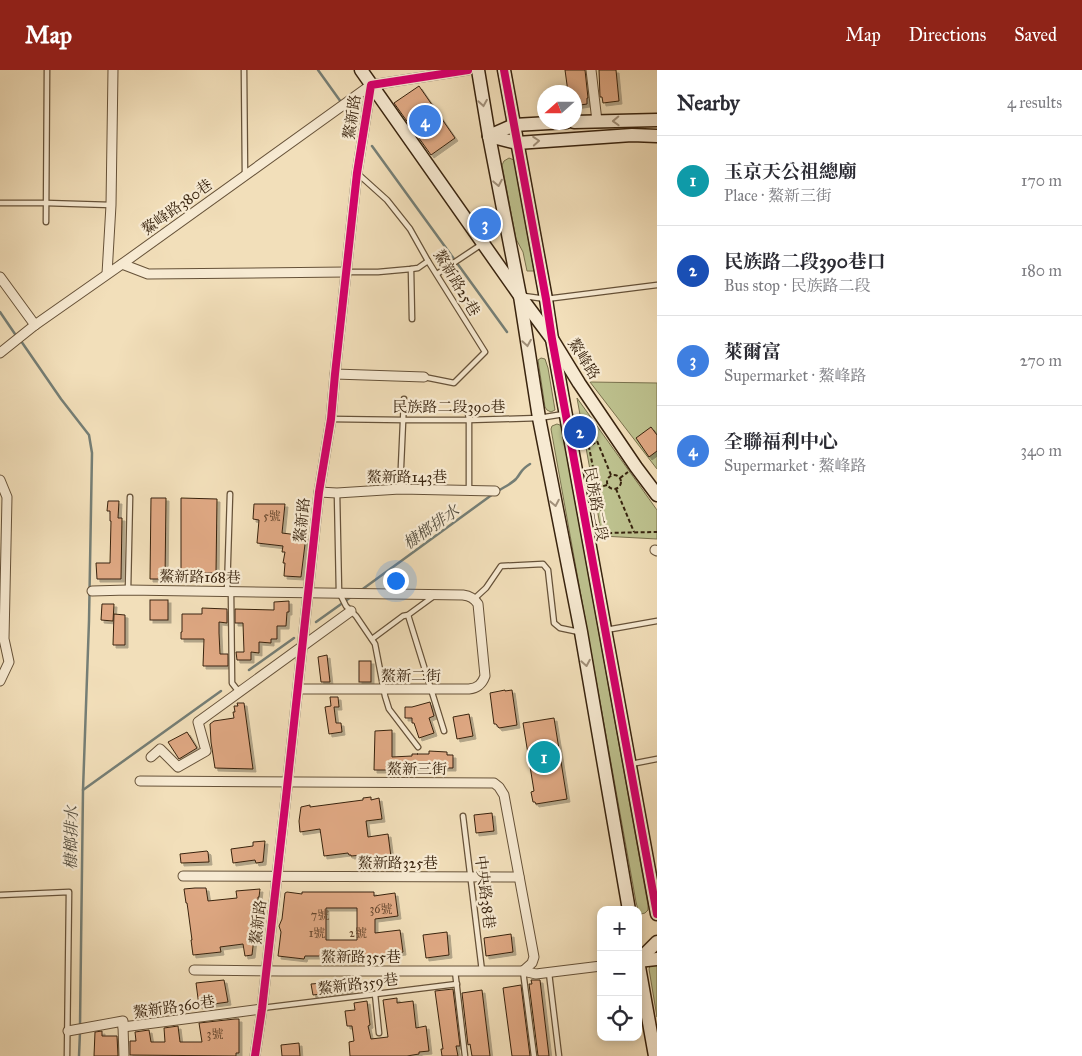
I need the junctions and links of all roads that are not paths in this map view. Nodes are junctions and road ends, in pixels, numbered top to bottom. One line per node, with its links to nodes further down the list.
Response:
1 (47, 70): 22 (lane)
2 (112, 70): 23 (street)
3 (244, 70): 20 (lane)
4 (361, 70): 10 (street, 鰲峰路)
5 (468, 70): 9 (street, 鰲新路)
6 (478, 70): 16 (street, one-way to 16)
7 (504, 70): 15 (street, 民族路二段)
8 (591, 70): 12 (street)
9 (447, 72): 10 (street, 鰲新路)
10 (371, 84): 19 (street, 鰲新路); 20 (street, 鰲峰路380巷); 25 (street, 鰲峰路)
11 (657, 120): 12 (street, one-way to 12)
12 (596, 121): 13 (street)
13 (582, 122)
14 (537, 124): 15 (street)
15 (514, 125): 16 (street); 18 (street, 民族路二段)
16 (489, 136): 18 (street); 34 (street, one-way to 34)
17 (657, 136): 18 (street, one-way to 17)
18 (517, 143): 35 (street, 民族路二段)
19 (357, 173): 26 (lane, 鰲新路25巷); 29 (street, 鰲新路)
20 (245, 175): 27 (street, 鰲峰路380巷)
21 (0, 203): 22 (lane)
22 (46, 203): 23 (lane); 24 (lane)
23 (111, 205): 30 (street)
24 (46, 222)
25 (483, 243): 31 (lane); 34 (street, 鰲峰路)
26 (428, 261): 28 (lane); 31 (lane, 鰲新路25巷)
27 (122, 264): 29 (street); 30 (street, 鰲峰路380巷)
28 (411, 269): 29 (lane); 36 (lane)
29 (346, 272): 40 (street, 鰲新路)
30 (107, 274): 37 (street, 鰲峰路380巷)
31 (437, 274): 41 (lane, 鰲新路25巷)
32 (0, 277): 37 (street)
33 (657, 285): 35 (lane)
34 (520, 296): 35 (lane); 38 (street, 鰲峰路); 45 (street, one-way to 45)
35 (546, 299): 38 (street, 民族路二段)
36 (412, 319)
37 (35, 325): 39 (street, 鰲峰路380巷)
38 (552, 339): 44 (street, 民族路二段); 56 (street, 鰲峰路)
39 (0, 353)
40 (334, 374): 41 (street); 46 (street, 鰲新路)
41 (424, 377)
42 (404, 399): 47 (lane)
43 (467, 406): 48 (lane)
44 (566, 413): 45 (lane, 民族路二段390巷); 68 (street, 民族路二段)
45 (539, 418): 48 (lane, 民族路二段390巷); 69 (street, one-way to 69)
46 (331, 419): 47 (lane, 民族路二段390巷); 53 (street, 鰲新路)
47 (404, 420): 48 (lane, 民族路二段390巷); 50 (lane)
48 (469, 420): 51 (lane)
49 (0, 480): 72 (street)
50 (400, 489): 51 (street, 鰲新路143巷); 54 (street, 鰲新路143巷)
51 (468, 491): 52 (street, 鰲新路143巷)
52 (495, 491)
53 (319, 492): 54 (street, 鰲新路143巷); 61 (street, 鰲新路)
54 (337, 493): 62 (lane)
55 (230, 494): 60 (lane)
56 (657, 495)
57 (130, 497): 58 (lane)
58 (128, 590): 59 (street, 鰲新路168巷); 60 (street, 鰲新路168巷)
59 (92, 591)
60 (229, 592): 61 (street, 鰲新路168巷); 76 (lane)
61 (308, 593): 62 (street, 鰲新路168巷); 71 (street, 鰲新路)
62 (342, 594): 63 (street, 鰲新路168巷); 65 (lane)
63 (437, 595): 64 (street, 鰲新路168巷); 66 (lane)
64 (474, 599): 69 (lane); 75 (street, 鰲新二街)
65 (348, 608): 70 (lane); 71 (street)
66 (408, 615): 70 (lane); 75 (lane)
67 (657, 621): 68 (lane)
68 (604, 630): 81 (street, 民族路二段)
69 (580, 632): 90 (street, one-way to 90)
70 (372, 639): 74 (lane)
71 (302, 646): 73 (street, 鰲新路); 76 (street)
72 (0, 681)
73 (298, 689): 74 (street, 鰲新二街); 83 (street, 鰲新路)
74 (384, 689): 75 (street, 鰲新二街); 78 (lane)
75 (432, 689): 77 (lane)
76 (239, 692): 79 (street)
77 (444, 731)
78 (418, 747)
79 (151, 757)
80 (657, 759): 81 (lane)
81 (629, 764): 91 (street, 民族路二段)
82 (140, 781): 83 (street, 鰲新三街)
83 (288, 782): 86 (street, 鰲新路); 88 (street, 鰲新三街)
84 (463, 816): 87 (lane, 中央路38巷)
85 (182, 876): 86 (street, 鰲新路325巷)
86 (277, 876): 87 (street, 鰲新路325巷); 98 (street, 鰲新路)
87 (470, 877): 88 (street, 鰲新路325巷); 100 (lane, 中央路38巷)
88 (519, 877): 101 (street, 鰲新三街)
89 (0, 895): 108 (lane)
90 (628, 906)
91 (657, 914)
92 (657, 942): 93 (street)
93 (642, 957)
94 (657, 959): 95 (street)
95 (642, 961)
96 (597, 967): 102 (street, 鰲新路355巷)
97 (194, 970): 98 (street, 鰲新路355巷)
98 (266, 971): 99 (street, 鰲新路355巷); 106 (street, 鰲新路)
99 (455, 971): 100 (street, 鰲新路355巷); 104 (lane)
100 (482, 971): 101 (street, 鰲新路355巷)
101 (523, 971): 102 (street, 鰲新路355巷); 114 (lane)
102 (548, 973): 115 (lane)
103 (642, 983): 116 (street)
104 (457, 984): 105 (lane, 鰲新路359巷); 113 (lane)
105 (374, 994): 106 (lane, 鰲新路359巷); 109 (lane)
106 (262, 1008): 107 (street, 鰲新路360巷); 112 (street, 鰲新路)
107 (123, 1027): 108 (street, 鰲新路360巷); 111 (street)
108 (68, 1031): 110 (lane)
109 (380, 1033)
110 (67, 1056)
111 (124, 1056)
112 (255, 1056)
113 (465, 1056)
114 (534, 1056)
115 (559, 1056)
116 (655, 1056)

